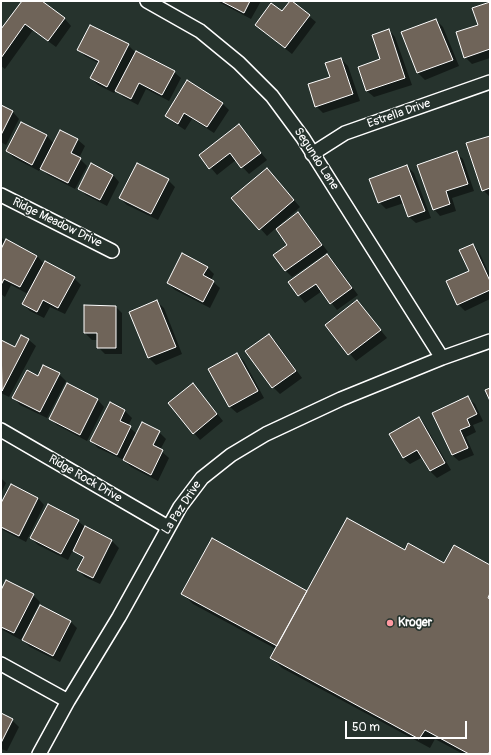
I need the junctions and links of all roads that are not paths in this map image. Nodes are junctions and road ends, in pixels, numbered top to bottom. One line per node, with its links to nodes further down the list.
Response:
1 (146, 1): 3 (street, Segundo Lane)
2 (490, 82): 3 (street, Estrella Drive)
3 (312, 154): 7 (street, Segundo Lane)
4 (1, 196): 5 (street, Ridge Meadow Drive)
5 (112, 251)
6 (490, 341): 7 (street, La Paz Drive)
7 (442, 358): 9 (street, La Paz Drive)
8 (1, 430): 9 (street, Ridge Rock Drive)
9 (168, 527): 11 (street, La Paz Drive)
10 (1, 664): 11 (street)
11 (68, 701): 12 (street, La Paz Drive)
12 (38, 754)

